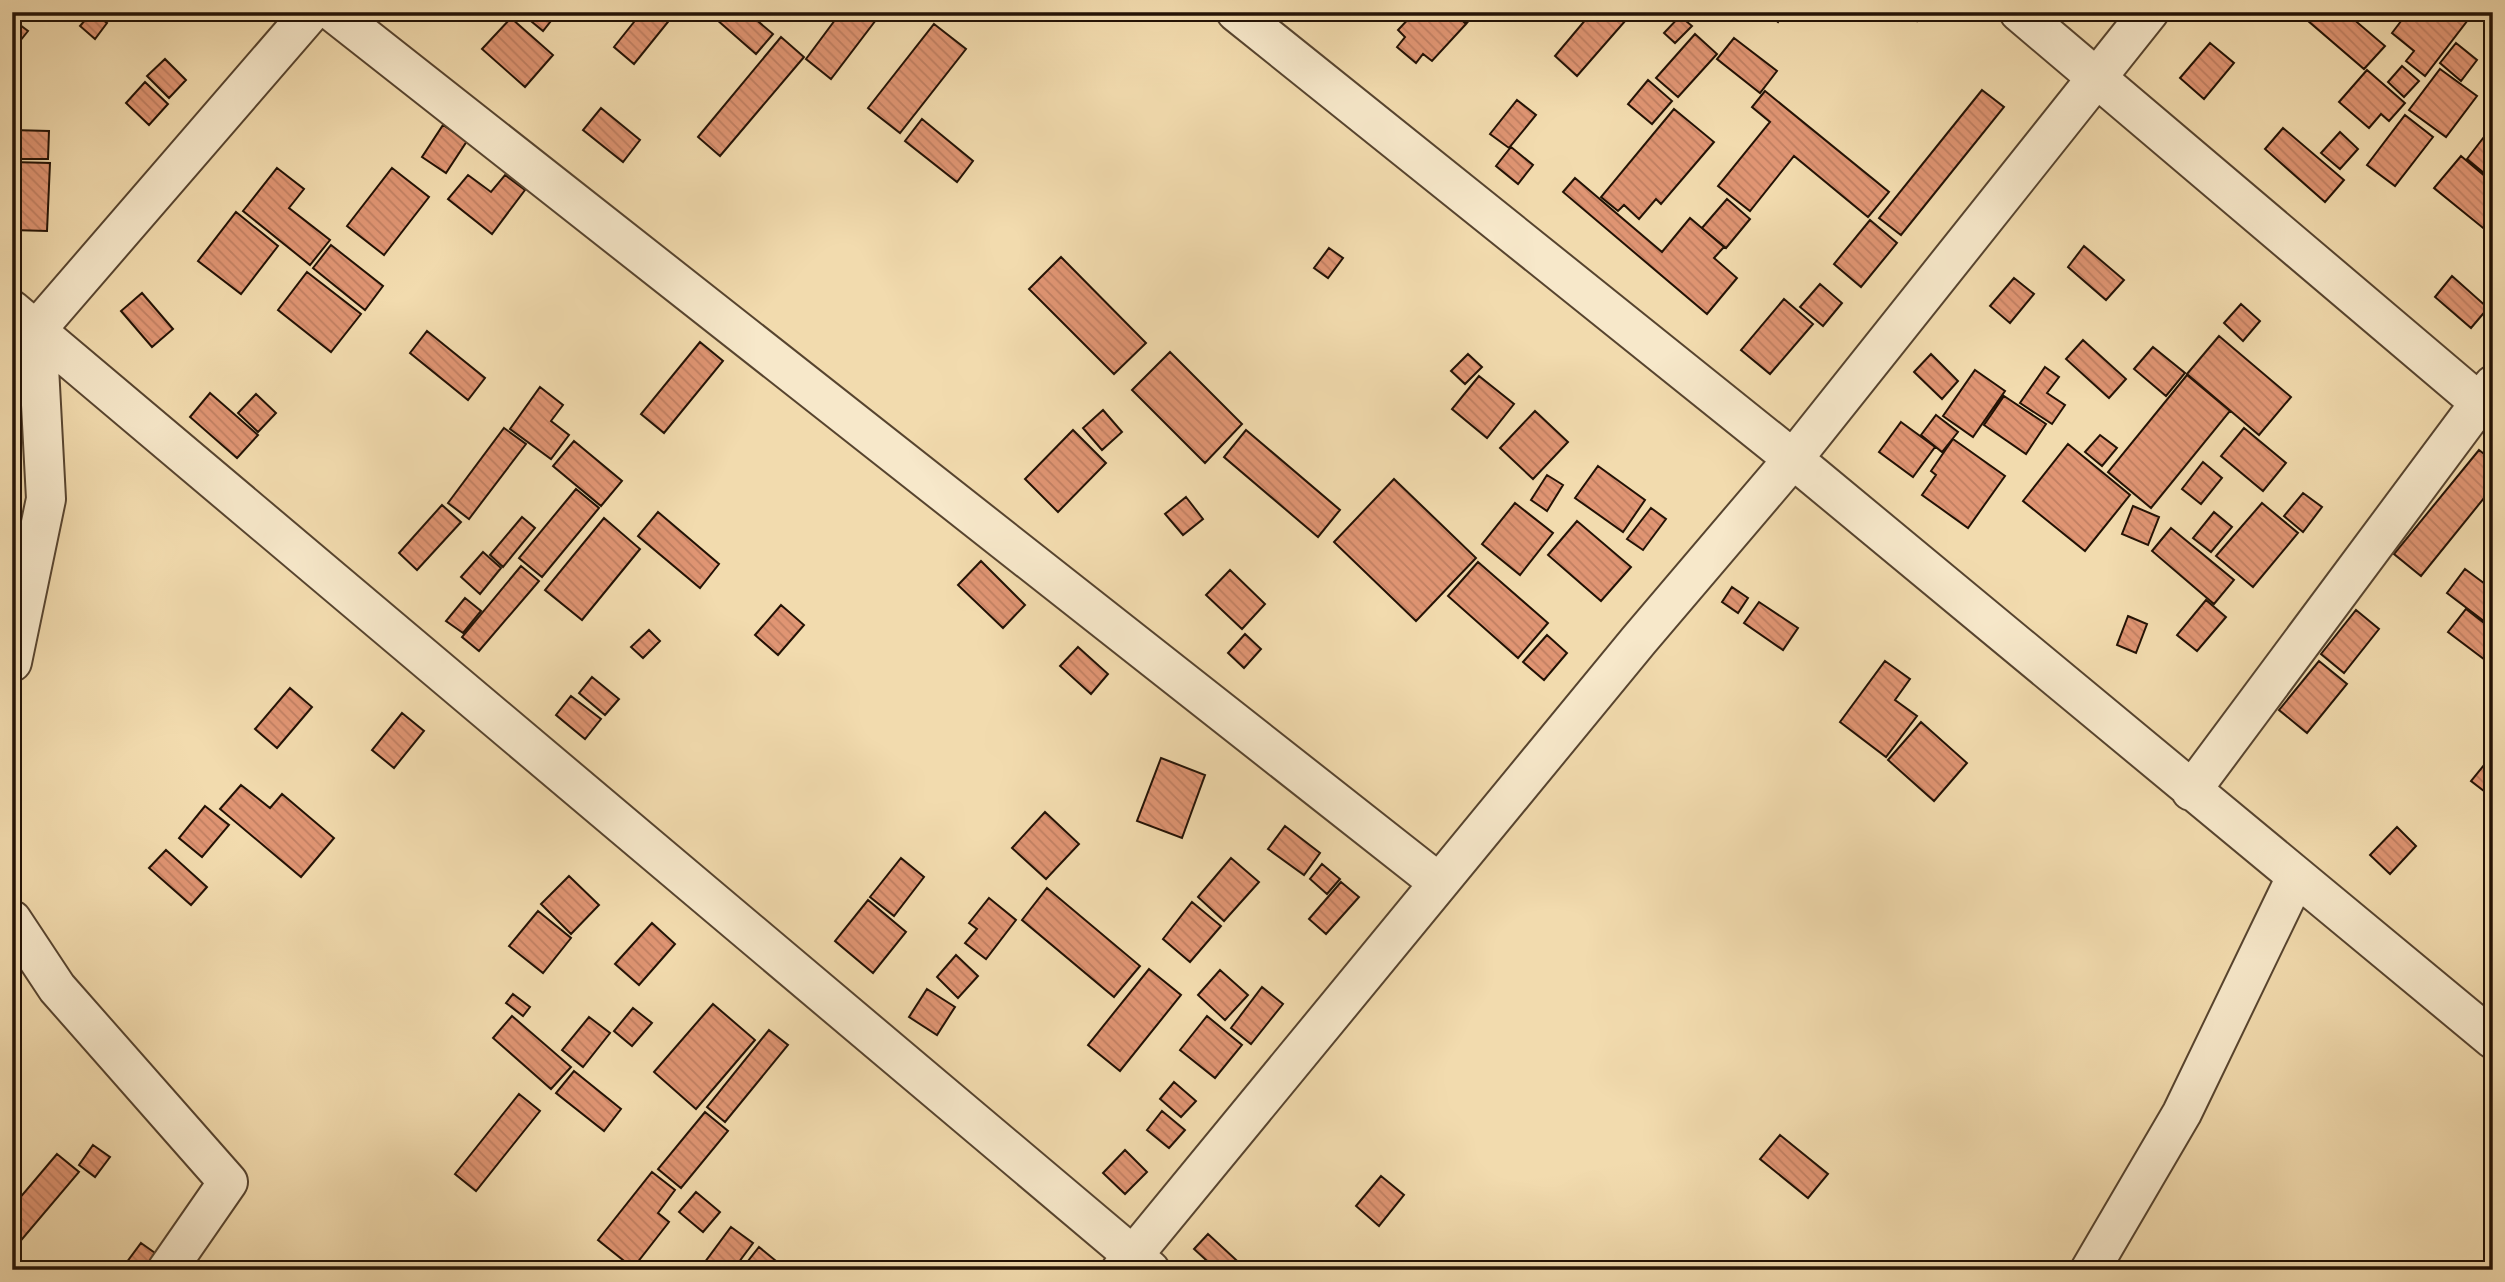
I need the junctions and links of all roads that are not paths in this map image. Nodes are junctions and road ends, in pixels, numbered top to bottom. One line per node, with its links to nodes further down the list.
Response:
1 (311, 12): 7 (street)
2 (333, 12): 13 (street)
3 (1236, 12): 9 (street)
4 (2019, 12): 6 (street)
5 (2149, 12): 6 (street)
6 (2094, 79): 8 (street); 9 (street)
7 (21, 331): 10 (street); 16 (street)
8 (2488, 401): 11 (street)
9 (1793, 459): 11 (street); 13 (street)
10 (12, 662)
11 (2191, 791): 12 (street)
12 (2296, 877): 15 (street); 18 (street)
13 (1439, 883): 16 (street)
14 (12, 920): 17 (street)
15 (2493, 1039)
16 (1135, 1265)
17 (167, 1270)
18 (2090, 1270)

